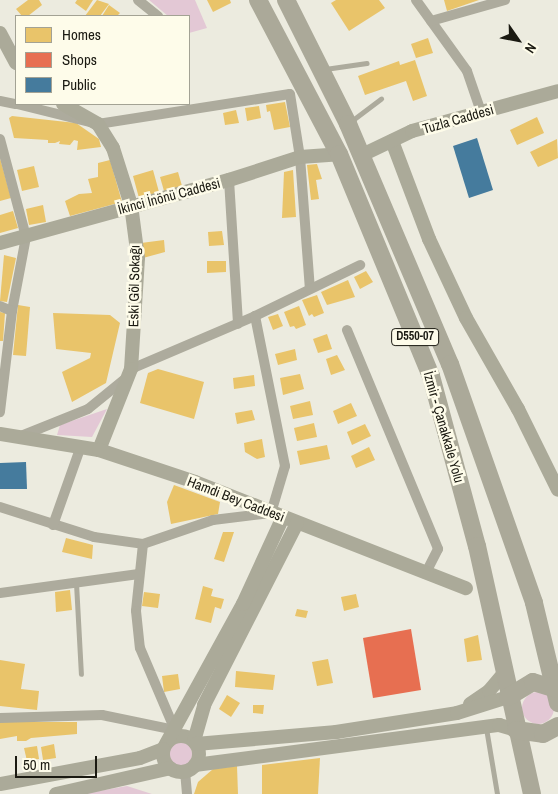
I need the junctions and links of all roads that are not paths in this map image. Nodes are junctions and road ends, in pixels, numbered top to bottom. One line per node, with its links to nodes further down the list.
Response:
1 (138, 0): 6 (street)
2 (258, 0): 23 (highway, İzmir - Çanakkale Yolu / D550-07)
3 (286, 0): 11 (highway, İzmir - Çanakkale Yolu / D550-07)
4 (416, 0): 7 (street)
5 (504, 0): 7 (street)
6 (157, 15)
7 (432, 21): 18 (street)
8 (0, 33): 9 (street)
9 (15, 60)
10 (367, 63): 11 (lane)
11 (322, 70): 20 (highway, İzmir - Çanakkale Yolu / D550-07)
12 (558, 91): 18 (street, Tuzla Caddesi)
13 (381, 99): 20 (lane)
14 (0, 101): 15 (street)
15 (15, 104)
16 (21, 105): 19 (street)
17 (65, 105): 19 (street)
18 (482, 112): 22 (street, Tuzla Caddesi)
19 (98, 124): 25 (street); 27 (street, Eski Göl Sokağı)
20 (348, 124): 24 (highway, İzmir - Çanakkale Yolu / D550-07)
21 (0, 140): 28 (street)
22 (392, 141): 24 (street, Tuzla Caddesi); 44 (street)
23 (339, 154): 25 (street, İkinci İnönü Caddesi); 55 (highway, İzmir - Çanakkale Yolu / D550-07)
24 (362, 155): 57 (highway, İzmir - Çanakkale Yolu / D550-07)
25 (300, 157): 26 (street, İkinci İnönü Caddesi); 31 (street)
26 (229, 180): 27 (street, İkinci İnönü Caddesi); 35 (street)
27 (131, 205): 28 (street, İkinci İnönü Caddesi); 38 (street, Eski Göl Sokağı)
28 (26, 237): 29 (street, İkinci İnönü Caddesi); 33 (street)
29 (0, 242)
30 (360, 265): 31 (street)
31 (310, 289): 34 (street)
32 (0, 306): 33 (street)
33 (12, 311): 37 (street)
34 (255, 316): 35 (street); 46 (street)
35 (238, 324): 38 (street)
36 (347, 330): 51 (street)
37 (5, 345): 39 (street)
38 (130, 372): 41 (street); 43 (street, Eski Göl Sokağı)
39 (0, 412)
40 (0, 434): 41 (street, Hamdi Bey Caddesi)
41 (21, 436): 42 (street, Hamdi Bey Caddesi)
42 (81, 446): 43 (street, Hamdi Bey Caddesi); 48 (street)
43 (99, 450): 46 (street, Hamdi Bey Caddesi)
44 (558, 490)
45 (0, 507): 48 (street)
46 (277, 515): 47 (street, Hamdi Bey Caddesi); 49 (street); 64 (street)
47 (297, 523): 51 (street, Hamdi Bey Caddesi); 60 (street)
48 (53, 524): 49 (street)
49 (143, 544): 50 (street)
50 (139, 574): 52 (street); 64 (street)
51 (425, 574): 53 (street, Hamdi Bey Caddesi)
52 (76, 583): 54 (street); 56 (lane)
53 (466, 588)
54 (0, 593)
55 (504, 673): 58 (highway, İzmir - Çanakkale Yolu / D550-07); 59 (street)
56 (81, 674)
57 (557, 694): 58 (highway)
58 (508, 696): 59 (street); 65 (highway, İzmir - Çanakkale Yolu)
59 (457, 713): 66 (street)
60 (202, 716): 66 (street); 67 (street)
61 (0, 718): 64 (street)
62 (558, 726): 65 (highway)
63 (486, 727): 65 (street); 70 (street); 74 (lane)
64 (175, 730): 68 (street)
65 (516, 730): 75 (highway, İzmir - Çanakkale Yolu)
66 (225, 740): 67 (street)
67 (195, 743): 68 (street); 70 (street)
68 (165, 746): 69 (street); 71 (street)
69 (170, 768): 70 (street); 72 (street)
70 (190, 768): 73 (street)
71 (0, 784)
72 (56, 794)
73 (187, 794)
74 (497, 794)
75 (532, 794)

